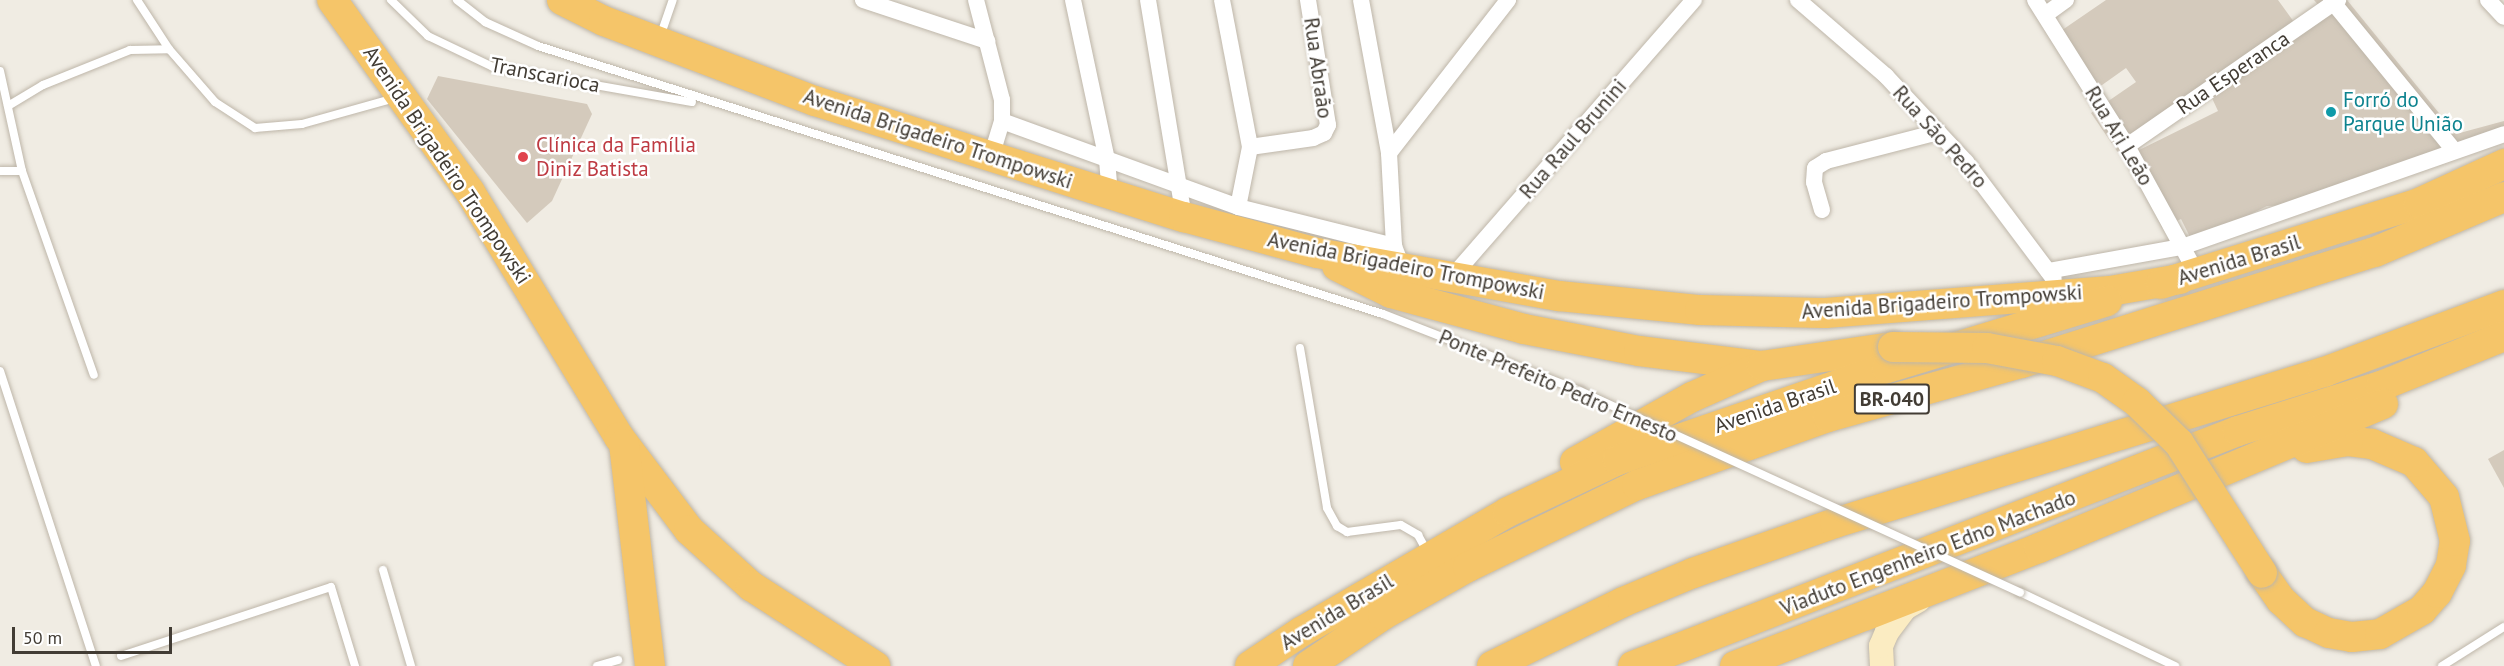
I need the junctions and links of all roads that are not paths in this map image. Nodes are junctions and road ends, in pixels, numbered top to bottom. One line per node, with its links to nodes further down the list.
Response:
1 (137, 0): 26 (lane)
2 (332, 0): 27 (highway, Avenida Brigadeiro Trompowski)
3 (356, 0): 27 (highway)
4 (390, 0): 31 (lane, Transcarioca)
5 (457, 0): 31 (lane, Transcarioca)
6 (562, 0): 25 (highway, Avenida Brigadeiro Trompowski)
7 (673, 0): 25 (lane)
8 (863, 0): 24 (street)
9 (975, 0): 24 (street)
10 (1073, 0): 40 (street)
11 (1148, 0): 44 (street)
12 (1222, 0): 36 (street)
13 (1308, 0): 36 (street, Rua Abraão)
14 (1361, 0): 38 (street)
15 (1508, 0): 38 (street)
16 (1694, 0): 55 (street, Rua Raul Brunini)
17 (1798, 0): 33 (street, Rua São Pedro)
18 (2036, 0): 22 (street, Rua Ari Leão)
19 (2066, 0): 22 (street)
20 (2488, 0): 23 (street)
21 (2335, 1): 35 (street, Rua Esperanca); 37 (street)
22 (2045, 15): 35 (street, Rua Ari Leão)
23 (2504, 17)
24 (987, 41): 32 (street)
25 (658, 43): 39 (highway, Avenida Brigadeiro Trompowski)
26 (169, 50): 29 (lane); 30 (lane)
27 (375, 59): 29 (highway, Avenida Brigadeiro Trompowski)
28 (0, 71): 30 (lane)
29 (402, 97): 66 (highway, Avenida Brigadeiro Trompowski)
30 (8, 106): 43 (lane)
31 (719, 106): 49 (lane, Transcarioca)
32 (1002, 121): 39 (street); 40 (street)
33 (1938, 132): 48 (street); 56 (street, Rua São Pedro)
34 (2504, 134): 37 (street, Avenida Brasil)
35 (2127, 146): 51 (street, Rua Ari Leão)
36 (1250, 147): 47 (street)
37 (2453, 149): 51 (street, Avenida Brasil)
38 (1389, 153): 53 (street)
39 (991, 158): 45 (highway, Avenida Brigadeiro Trompowski)
40 (1107, 160): 44 (street); 45 (street)
41 (2504, 164): 54 (highway, Avenida Brasil)
42 (0, 171): 43 (lane)
43 (22, 171): 64 (lane)
44 (1177, 186): 47 (street); 50 (street)
45 (1110, 195): 50 (highway, Avenida Brigadeiro Trompowski)
46 (2504, 197): 82 (highway, Avenida Brasil / BR-040)
47 (1238, 207): 53 (street)
48 (1822, 210)
49 (1054, 213): 87 (lane, Ponte Prefeito Pedro Ernesto, bridge)
50 (1184, 217): 52 (highway, Avenida Brigadeiro Trompowski)
51 (2182, 247): 54 (street, Rua Ari Leão); 56 (street, Avenida Brasil)
52 (1317, 253): 53 (highway, Avenida Brigadeiro Trompowski); 62 (highway)
53 (1399, 257): 55 (highway, Avenida Brigadeiro Trompowski)
54 (2188, 276): 56 (highway, Avenida Brigadeiro Trompowski); 68 (highway, Avenida Brasil)
55 (1452, 277): 56 (highway, Avenida Brigadeiro Trompowski)
56 (2056, 281)
57 (2504, 306): 83 (highway)
58 (2504, 323): 65 (highway)
59 (2504, 336): 65 (highway)
60 (1300, 348): 69 (lane)
61 (2504, 356): 67 (highway)
62 (1762, 366): 67 (highway, bridge); 68 (highway)
63 (0, 371): 75 (lane)
64 (94, 375)
65 (2231, 434): 84 (highway, Viaduto Engenheiro Edno Machado, bridge)
66 (624, 444): 79 (highway); 80 (highway, Avenida Brigadeiro Trompowski)
67 (2269, 455): 71 (highway)
68 (1508, 512): 69 (highway, Avenida Brasil)
69 (1430, 556): 81 (highway, Avenida Brasil)
70 (383, 570): 77 (lane)
71 (1961, 577): 85 (highway); 86 (street)
72 (2504, 627): 88 (lane)
73 (121, 656): 76 (lane)
74 (618, 660): 78 (lane)
75 (96, 666)
76 (355, 666)
77 (411, 666)
78 (597, 666)
79 (650, 666)
80 (875, 666)
81 (1250, 666)
82 (1308, 666)
83 (1492, 666)
84 (1633, 666)
85 (1735, 666)
86 (1882, 666)
87 (2175, 666)
88 (2442, 666)

